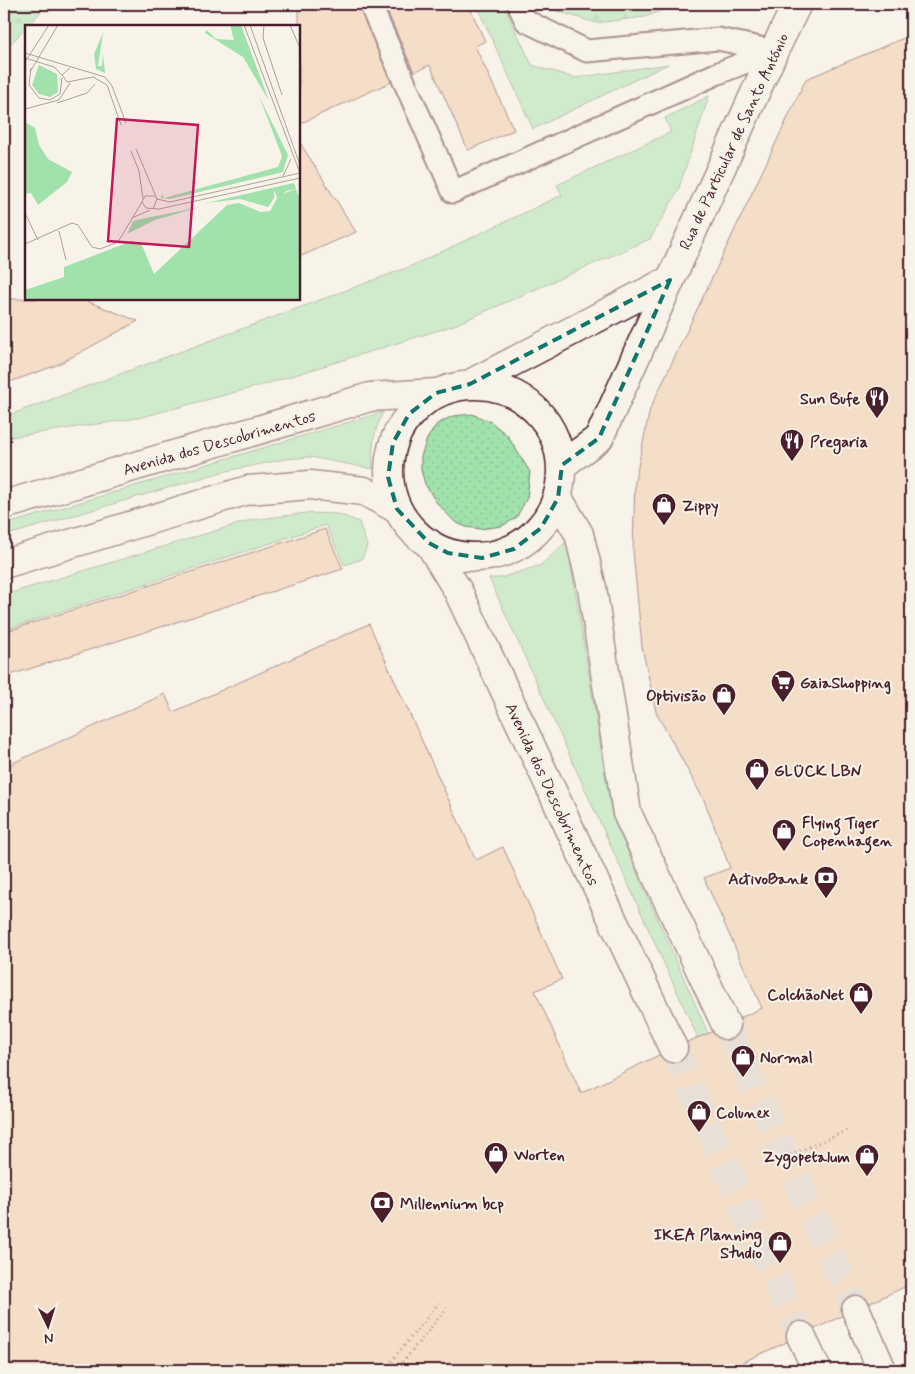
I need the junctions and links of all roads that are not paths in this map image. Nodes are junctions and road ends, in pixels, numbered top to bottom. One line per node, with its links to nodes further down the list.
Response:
1 (370, 4): 4 (lane)
2 (518, 4): 4 (lane)
3 (797, 4): 4 (main road, Rua de Particular de Santo António)
4 (774, 51): 5 (main road, Rua de Particular de Santo António)
5 (670, 280): 6 (main road); 8 (main road, Rua de Particular de Santo António)
6 (470, 384): 7 (main road); 8 (main road)
7 (436, 393): 10 (main road, Avenida dos Descobrimentos); 11 (main road)
8 (562, 465): 9 (main road)
9 (558, 498): 12 (main road); 14 (main road)
10 (4, 505)
11 (397, 510): 12 (main road); 13 (main road)
12 (429, 543): 15 (main road, Avenida dos Descobrimentos)
13 (4, 564)
14 (726, 1025)
15 (673, 1048)
16 (856, 1310): 19 (main road)
17 (801, 1336): 18 (main road)
18 (817, 1370)
19 (882, 1370)

